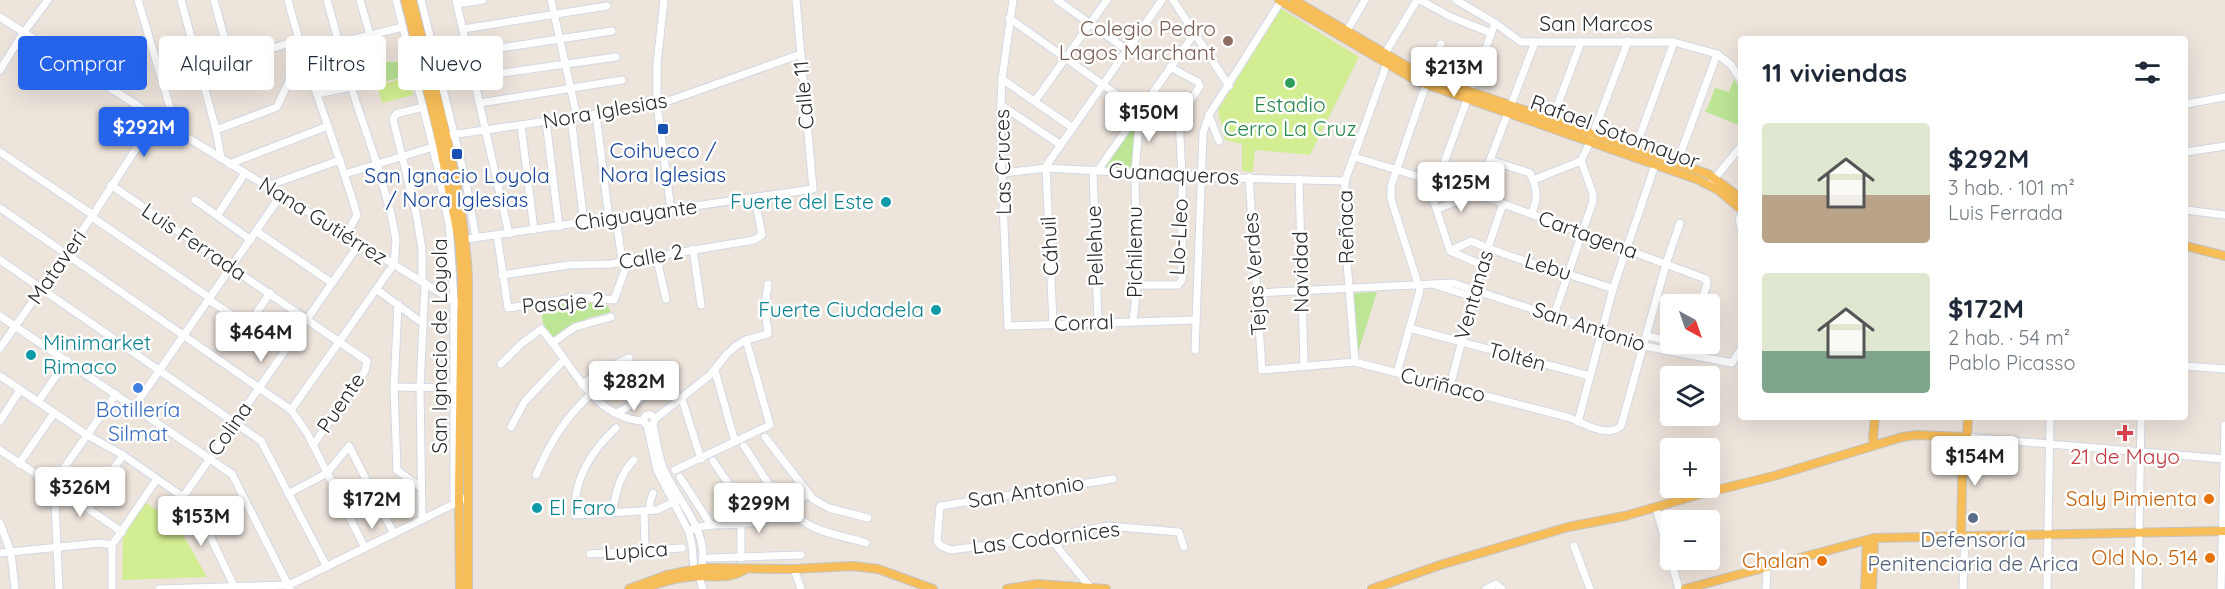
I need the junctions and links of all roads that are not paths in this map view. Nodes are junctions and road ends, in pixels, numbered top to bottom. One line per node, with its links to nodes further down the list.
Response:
1 (48, 0): 38 (street)
2 (138, 0): 100 (street)
3 (181, 0): 98 (street)
4 (214, 0): 52 (street)
5 (288, 0): 43 (street)
6 (327, 0): 44 (street)
7 (360, 0): 42 (street)
8 (396, 0): 35 (street, San Ignacio de Loyola)
9 (405, 0): 101 (main road, San Ignacio de Loyola)
10 (412, 0): 101 (main road, San Ignacio de Loyola)
11 (421, 0): 101 (street, San Ignacio de Loyola)
12 (483, 0): 27 (street)
13 (551, 0): 30 (street)
14 (664, 0): 83 (street)
15 (796, 0): 56 (street, Calle 11)
16 (1013, 0): 32 (street, Las Cruces)
17 (1057, 0): 34 (street)
18 (1107, 0): 34 (street)
19 (1162, 0): 55 (street)
20 (1173, 0): 39 (street)
21 (1294, 0): 29 (main road, Rafael Sotomayor)
22 (1314, 0): 29 (street)
23 (1365, 0): 41 (street)
24 (1418, 0): 40 (street); 60 (street, Reñaca)
25 (1456, 0): 33 (street, San Marcos)
26 (1280, 1): 29 (main road, Rafael Sotomayor); 70 (street)
27 (457, 2): 36 (street)
28 (607, 6): 30 (street)
29 (1306, 12): 41 (main road, Rafael Sotomayor)
30 (555, 15): 36 (street); 47 (street)
31 (0, 17): 38 (street, Nana Gutiérrez)
32 (1009, 18): 59 (street); 66 (street, Las Cruces)
33 (1495, 23): 40 (street); 48 (street, San Marcos)
34 (1090, 24): 55 (street); 59 (street)
35 (403, 27): 42 (street); 85 (street, San Ignacio de Loyola)
36 (463, 29): 46 (street)
37 (612, 31): 47 (street)
38 (24, 32): 63 (street); 91 (street, Nana Gutiérrez)
39 (1195, 33): 62 (street); 70 (street)
40 (1491, 33): 78 (street)
41 (1344, 34): 60 (main road, Rafael Sotomayor)
42 (370, 35): 45 (street)
43 (297, 36)
44 (336, 36)
45 (366, 36)
46 (464, 36)
47 (560, 39): 54 (street); 61 (street)
48 (1535, 42): 49 (street, San Marcos); 86 (street)
49 (1581, 42): 50 (street, San Marcos); 93 (street)
50 (1628, 42): 51 (street, San Marcos); 102 (street)
51 (1674, 42): 57 (street, San Marcos); 107 (street)
52 (286, 44)
53 (1441, 44): 68 (street)
54 (503, 48)
55 (1127, 50): 69 (street)
56 (801, 54): 83 (street, Nora Iglesias); 138 (street, Calle 11)
57 (1717, 54): 65 (street, San Marcos); 117 (street)
58 (616, 57): 61 (street)
59 (1065, 58): 69 (street); 80 (street)
60 (1385, 59): 68 (main road, Rafael Sotomayor); 112 (street, Reñaca)
61 (565, 64): 64 (street); 72 (street)
62 (1170, 67): 87 (street); 92 (street)
63 (0, 70)
64 (503, 73)
65 (1738, 74)
66 (1002, 79): 80 (street); 84 (street, Las Cruces)
67 (622, 80): 72 (street)
68 (1427, 81): 78 (main road, Rafael Sotomayor); 122 (street)
69 (1103, 85): 87 (street); 97 (street)
70 (1229, 86): 89 (street)
71 (286, 87): 98 (street)
72 (570, 88): 81 (street); 90 (street)
73 (316, 90): 77 (street)
74 (336, 90): 77 (street)
75 (352, 90): 119 (street)
76 (477, 90): 81 (street)
77 (317, 94): 96 (street)
78 (1469, 95): 86 (main road, Rafael Sotomayor); 135 (street)
79 (2225, 97): 82 (street)
80 (1035, 101): 97 (street)
81 (480, 103): 99 (street)
82 (2188, 104)
83 (657, 105): 88 (street, Nora Iglesias); 148 (street)
84 (1002, 105): 104 (street); 126 (street, Las Cruces)
85 (423, 107): 106 (street, San Ignacio de Loyola); 111 (street)
86 (1509, 109): 93 (main road, Rafael Sotomayor); 102 (main road, Rafael Sotomayor); 115 (street)
87 (1140, 111): 92 (street); 123 (street); 124 (street, Pichilemu)
88 (596, 114): 90 (street, Nora Iglesias); 154 (street)
89 (1209, 115): 103 (street); 129 (street)
90 (574, 117): 94 (street, Nora Iglesias); 155 (street)
91 (156, 118): 100 (street, Nana Gutiérrez); 136 (street, Mataveri)
92 (1179, 118): 128 (street, Llo-Lleo)
93 (1552, 120): 102 (main road, Rafael Sotomayor)
94 (546, 121): 95 (street, Nora Iglesias); 157 (street)
95 (521, 125): 99 (street, Nora Iglesias); 158 (street)
96 (328, 126): 114 (street); 118 (street)
97 (1074, 128): 104 (street)
98 (216, 130): 113 (street)
99 (486, 130): 101 (street, Nora Iglesias); 161 (street)
100 (177, 131): 113 (street, Nana Gutiérrez)
101 (446, 136): 164 (street, San Ignacio de Loyola); 166 (main road, San Ignacio de Loyola)
102 (1592, 138): 107 (main road, Rafael Sotomayor); 116 (street); 120 (main road, Rafael Sotomayor)
103 (1219, 141)
104 (1061, 145): 121 (street)
105 (2225, 146): 110 (street)
106 (433, 147): 111 (street); 202 (street, San Ignacio de Loyola)
107 (1635, 149): 117 (main road, Rafael Sotomayor)
108 (1738, 150): 134 (street)
109 (0, 152): 152 (street)
110 (2188, 152)
111 (402, 156): 119 (street); 184 (street)
112 (1354, 157): 122 (street); 133 (street, Reñaca)
113 (221, 158): 118 (street, Nana Gutiérrez)
114 (340, 160): 127 (street); 137 (street)
115 (1490, 160): 132 (street); 139 (street)
116 (1581, 161): 132 (street); 160 (street)
117 (1677, 163): 134 (main road, Rafael Sotomayor)
118 (230, 164): 125 (street, Nana Gutiérrez)
119 (377, 164): 127 (street); 178 (street)
120 (1655, 165): 134 (main road, Rafael Sotomayor); 171 (street)
121 (1046, 168): 123 (street, Guanaqueros); 126 (street, Guanaqueros); 211 (street, Cáhuil)
122 (1396, 169): 135 (street); 187 (street)
123 (1095, 170): 124 (street, Guanaqueros); 210 (street, Pellehue)
124 (1135, 172): 128 (street, Guanaqueros); 188 (street, Pichilemu)
125 (245, 173): 137 (street, Nana Gutiérrez); 153 (street)
126 (1003, 173): 214 (street, Las Cruces)
127 (345, 174): 162 (street)
128 (1182, 175): 129 (street, Guanaqueros); 188 (street, Llo-Lleo)
129 (1203, 176): 130 (street, Guanaqueros); 207 (street)
130 (1249, 177): 131 (street, Guanaqueros); 194 (street, Tejas Verdes)
131 (1299, 179): 133 (street, Guanaqueros); 193 (street, Navidad)
132 (1533, 180): 150 (street)
133 (1345, 181): 191 (street, Reñaca)
134 (1712, 181): 141 (main road, Rafael Sotomayor); 146 (main road, Rafael Sotomayor)
135 (1437, 182): 147 (street)
136 (111, 185): 152 (street, Mataveri); 181 (street, Luis Ferrada)
137 (267, 186): 140 (street, Nana Gutiérrez)
138 (813, 189): 142 (street, Chiguayante)
139 (1477, 194): 144 (street, Cartagena); 147 (street)
140 (281, 195): 159 (street); 162 (street, Nana Gutiérrez)
141 (1738, 197)
142 (755, 198): 148 (street, Chiguayante); 170 (street, Calle 2)
143 (195, 200): 153 (street)
144 (1503, 204): 150 (street, Cartagena); 169 (street, Ventanas)
145 (0, 208): 173 (street)
146 (1738, 208)
147 (1437, 209): 172 (street)
148 (671, 210): 154 (street, Chiguayante)
149 (2188, 210): 151 (street)
150 (1531, 214): 160 (street, Cartagena)
151 (2225, 215)
152 (92, 216): 173 (street, Mataveri); 198 (street)
153 (217, 216): 165 (street)
154 (612, 219): 155 (street, Chiguayante); 177 (street)
155 (584, 223): 157 (street, Chiguayante)
156 (1680, 223): 179 (street)
157 (559, 226): 158 (street, Chiguayante)
158 (534, 230): 161 (street, Chiguayante)
159 (256, 231): 165 (street); 185 (street)
160 (1581, 233): 171 (street, Cartagena); 182 (street)
161 (509, 234): 163 (street, Chiguayante)
162 (346, 235): 167 (street, Nana Gutiérrez)
163 (497, 235): 164 (street, Chiguayante); 183 (street)
164 (476, 238): 166 (street, Chiguayante)
165 (251, 240): 181 (street)
166 (462, 240): 202 (main road, San Ignacio de Loyola)
167 (360, 243): 178 (street, Nana Gutiérrez); 185 (street, Colina)
168 (2188, 247): 175 (main road)
169 (1487, 248): 172 (street, Lebu); 180 (street, Ventanas); 182 (street, Lebu)
170 (693, 249): 174 (street, Calle 2); 201 (street)
171 (1626, 249): 179 (street, Cartagena); 192 (street)
172 (1450, 251): 180 (street)
173 (66, 254): 189 (street, Mataveri); 217 (street)
174 (656, 255): 177 (street, Calle 2); 199 (street)
175 (2225, 256)
176 (0, 260): 189 (street)
177 (625, 261): 183 (street, Calle 2); 183 (street, Pasaje 2)
178 (394, 264): 184 (street, Nana Gutiérrez); 190 (street)
179 (1666, 264): 197 (street, Cartagena); 218 (street)
180 (1482, 265): 196 (street, Ventanas)
181 (232, 266): 195 (street, Luis Ferrada); 198 (street)
182 (1568, 272): 192 (street, Lebu); 203 (street)
183 (502, 275)
184 (423, 282): 202 (street, Nana Gutiérrez); 209 (street)
185 (332, 283): 206 (street, Colina)
186 (768, 284): 220 (street)
187 (1418, 284): 191 (street, San Antonio); 196 (street, San Antonio); 215 (street)
188 (1137, 285): 208 (street, Pichilemu)
189 (41, 289): 212 (street, Mataveri); 238 (street)
190 (376, 289): 200 (street); 221 (street)
191 (1349, 289): 193 (street, San Antonio); 232 (street, Reñaca)
192 (1613, 289): 216 (street)
193 (1302, 291): 194 (street, San Antonio); 234 (street, Navidad)
194 (1256, 292): 237 (street, Tejas Verdes)
195 (270, 293): 206 (street, Luis Ferrada); 213 (street)
196 (1474, 293): 203 (street, San Antonio); 222 (street, Ventanas)
197 (1704, 294)
198 (209, 299): 213 (street); 217 (street)
199 (666, 299)
200 (398, 304): 209 (street); 246 (street)
201 (701, 305)
202 (461, 306): 248 (street, San Ignacio de Loyola); 299 (main road, San Ignacio de Loyola)
203 (1554, 315): 216 (street, San Antonio)
204 (0, 316): 212 (street)
205 (611, 317): 223 (street)
206 (307, 319): 221 (street, Puente); 226 (street, Colina)
207 (1196, 320): 208 (street, Corral); 227 (street)
208 (1133, 321): 210 (street, Corral)
209 (422, 322): 247 (street)
210 (1098, 322): 211 (street, Corral)
211 (1053, 324): 214 (street, Corral)
212 (15, 326): 225 (street, Mataveri); 230 (street)
213 (248, 326): 226 (street)
214 (1008, 326)
215 (1409, 328): 222 (street, Toltén); 240 (street)
216 (1602, 333): 224 (street, San Antonio); 242 (street)
217 (184, 335): 238 (street); 245 (street)
218 (1646, 336): 219 (street, San Antonio); 224 (street)
219 (1660, 339)
220 (746, 340): 239 (street); 273 (street)
221 (339, 341): 256 (street); 275 (street, Puente)
222 (1461, 341): 242 (street, Toltén); 244 (street, Ventanas)
223 (552, 344): 231 (street); 233 (street)
224 (1644, 346): 228 (street, San Antonio); 265 (street, Curiñaco)
225 (0, 348)
226 (285, 350): 245 (street, Colina)
227 (1195, 350)
228 (1738, 353)
229 (629, 358): 243 (street)
230 (67, 360): 250 (street); 254 (street)
231 (564, 360): 243 (street); 268 (street)
232 (1354, 362): 234 (street, Curiñaco); 240 (street, Curiñaco)
233 (501, 364)
234 (1304, 365): 237 (street, Curiñaco)
235 (2188, 366): 236 (street)
236 (2225, 369)
237 (1262, 370)
238 (159, 371): 255 (street); 266 (street)
239 (715, 371): 252 (street); 273 (street)
240 (1396, 373): 244 (street, Curiñaco)
241 (0, 376): 249 (street)
242 (1590, 376): 265 (street)
243 (582, 385): 251 (street)
244 (1450, 386): 265 (street, Curiñaco)
245 (260, 387): 256 (street); 266 (street, Colina)
246 (394, 387): 247 (street); 294 (street)
247 (420, 387): 248 (street); 294 (street)
248 (453, 388): 299 (street, San Ignacio de Loyola)
249 (20, 390): 254 (street); 263 (street)
250 (116, 394): 255 (street); 270 (street)
251 (591, 394): 258 (street); 289 (street)
252 (682, 399): 264 (street); 282 (street)
253 (640, 400): 258 (street)
254 (38, 402): 257 (street)
255 (134, 407): 281 (street)
256 (291, 410): 275 (street)
257 (54, 412): 270 (street); 286 (street)
258 (617, 413): 264 (street)
259 (1875, 420): 276 (main road)
260 (1968, 420): 272 (main road)
261 (2050, 420): 274 (street)
262 (2141, 420): 279 (street)
263 (0, 421)
264 (650, 422): 300 (street)
265 (1578, 422)
266 (234, 423): 281 (street, Colina); 295 (street)
267 (2225, 425): 283 (street)
268 (511, 427)
269 (616, 428): 306 (street)
270 (87, 435): 280 (street); 293 (street)
271 (765, 437): 297 (street)
272 (1965, 437): 274 (street); 276 (main road); 320 (main road)
273 (735, 442): 282 (street)
274 (2049, 443): 279 (street); 319 (street)
275 (313, 445): 288 (street)
276 (1875, 445): 303 (main road)
277 (744, 446): 304 (street)
278 (0, 450): 286 (street)
279 (2140, 451): 283 (street); 317 (street)
280 (123, 455): 291 (street); 302 (street)
281 (210, 459): 298 (street, Colina); 340 (street)
282 (701, 459): 287 (street)
283 (2224, 459): 314 (street)
284 (634, 460): 306 (street)
285 (713, 461): 310 (street)
286 (19, 464): 293 (street)
287 (675, 470)
288 (327, 473): 295 (street); 318 (street); 327 (street)
289 (536, 475)
290 (680, 477): 311 (street)
291 (157, 479): 298 (street); 315 (street)
292 (1113, 479): 301 (street, San Antonio)
293 (52, 485): 302 (street); 326 (street)
294 (420, 487): 308 (street)
295 (288, 494): 337 (street)
296 (653, 494): 305 (street)
297 (808, 494): 304 (street); 307 (street)
298 (183, 497): 342 (street)
299 (460, 501): 308 (street); 352 (main road, San Ignacio de Loyola); 353 (main road, San Ignacio de Loyola)
300 (677, 501): 305 (street); 313 (street); 316 (street)
301 (940, 506): 321 (street, Las Codornices)
302 (87, 508): 315 (street)
303 (1656, 508): 361 (main road); 364 (street)
304 (788, 509): 310 (street); 323 (street)
305 (647, 510): 306 (street); 330 (street)
306 (612, 513)
307 (868, 518)
308 (422, 520): 318 (street)
309 (0, 523): 331 (street)
310 (755, 523): 312 (street)
311 (711, 525): 312 (street); 313 (street)
312 (741, 525): 336 (street)
313 (697, 527): 316 (street); 341 (street)
314 (2224, 531): 317 (main road); 372 (street)
315 (122, 532): 324 (street)
316 (688, 532): 341 (street)
317 (2139, 532): 319 (main road); 371 (street)
318 (394, 534): 327 (street)
319 (2048, 534): 320 (main road); 370 (street)
320 (1963, 536): 322 (main road); 369 (street)
321 (1048, 537): 329 (street, Las Codornices); 345 (street)
322 (1870, 539): 338 (main road); 367 (main road); 368 (main road)
323 (866, 543)
324 (112, 545): 326 (street); 350 (street)
325 (1574, 546): 363 (street)
326 (57, 548): 331 (street); 349 (street)
327 (365, 548): 337 (street)
328 (682, 548): 330 (street, Lupica)
329 (1184, 548)
330 (645, 550): 333 (street, Lupica)
331 (11, 553): 332 (street); 348 (street)
332 (0, 554)
333 (590, 554)
334 (801, 555): 336 (street)
335 (709, 558): 336 (street)
336 (741, 558)
337 (327, 567): 344 (street)
338 (1767, 567): 365 (main road); 366 (street)
339 (794, 569): 341 (main road); 357 (street); 358 (main road)
340 (281, 571): 343 (street); 344 (street)
341 (698, 571): 354 (main road); 355 (main road); 356 (street)
342 (234, 586): 343 (street); 347 (street)
343 (265, 586): 344 (street)
344 (289, 587)
345 (1090, 587): 359 (main road); 360 (main road)
346 (1500, 587): 362 (street)
347 (224, 588): 351 (street)
348 (15, 589)
349 (59, 589)
350 (112, 589)
351 (159, 589)
352 (460, 589)
353 (468, 589)
354 (629, 589)
355 (643, 589)
356 (703, 589)
357 (801, 589)
358 (933, 589)
359 (1007, 589)
360 (1106, 589)
361 (1372, 589)
362 (1486, 589)
363 (1590, 589)
364 (1679, 589)
365 (1685, 589)
366 (1766, 589)
367 (1865, 589)
368 (1872, 589)
369 (1963, 589)
370 (2047, 589)
371 (2138, 589)
372 (2221, 589)

